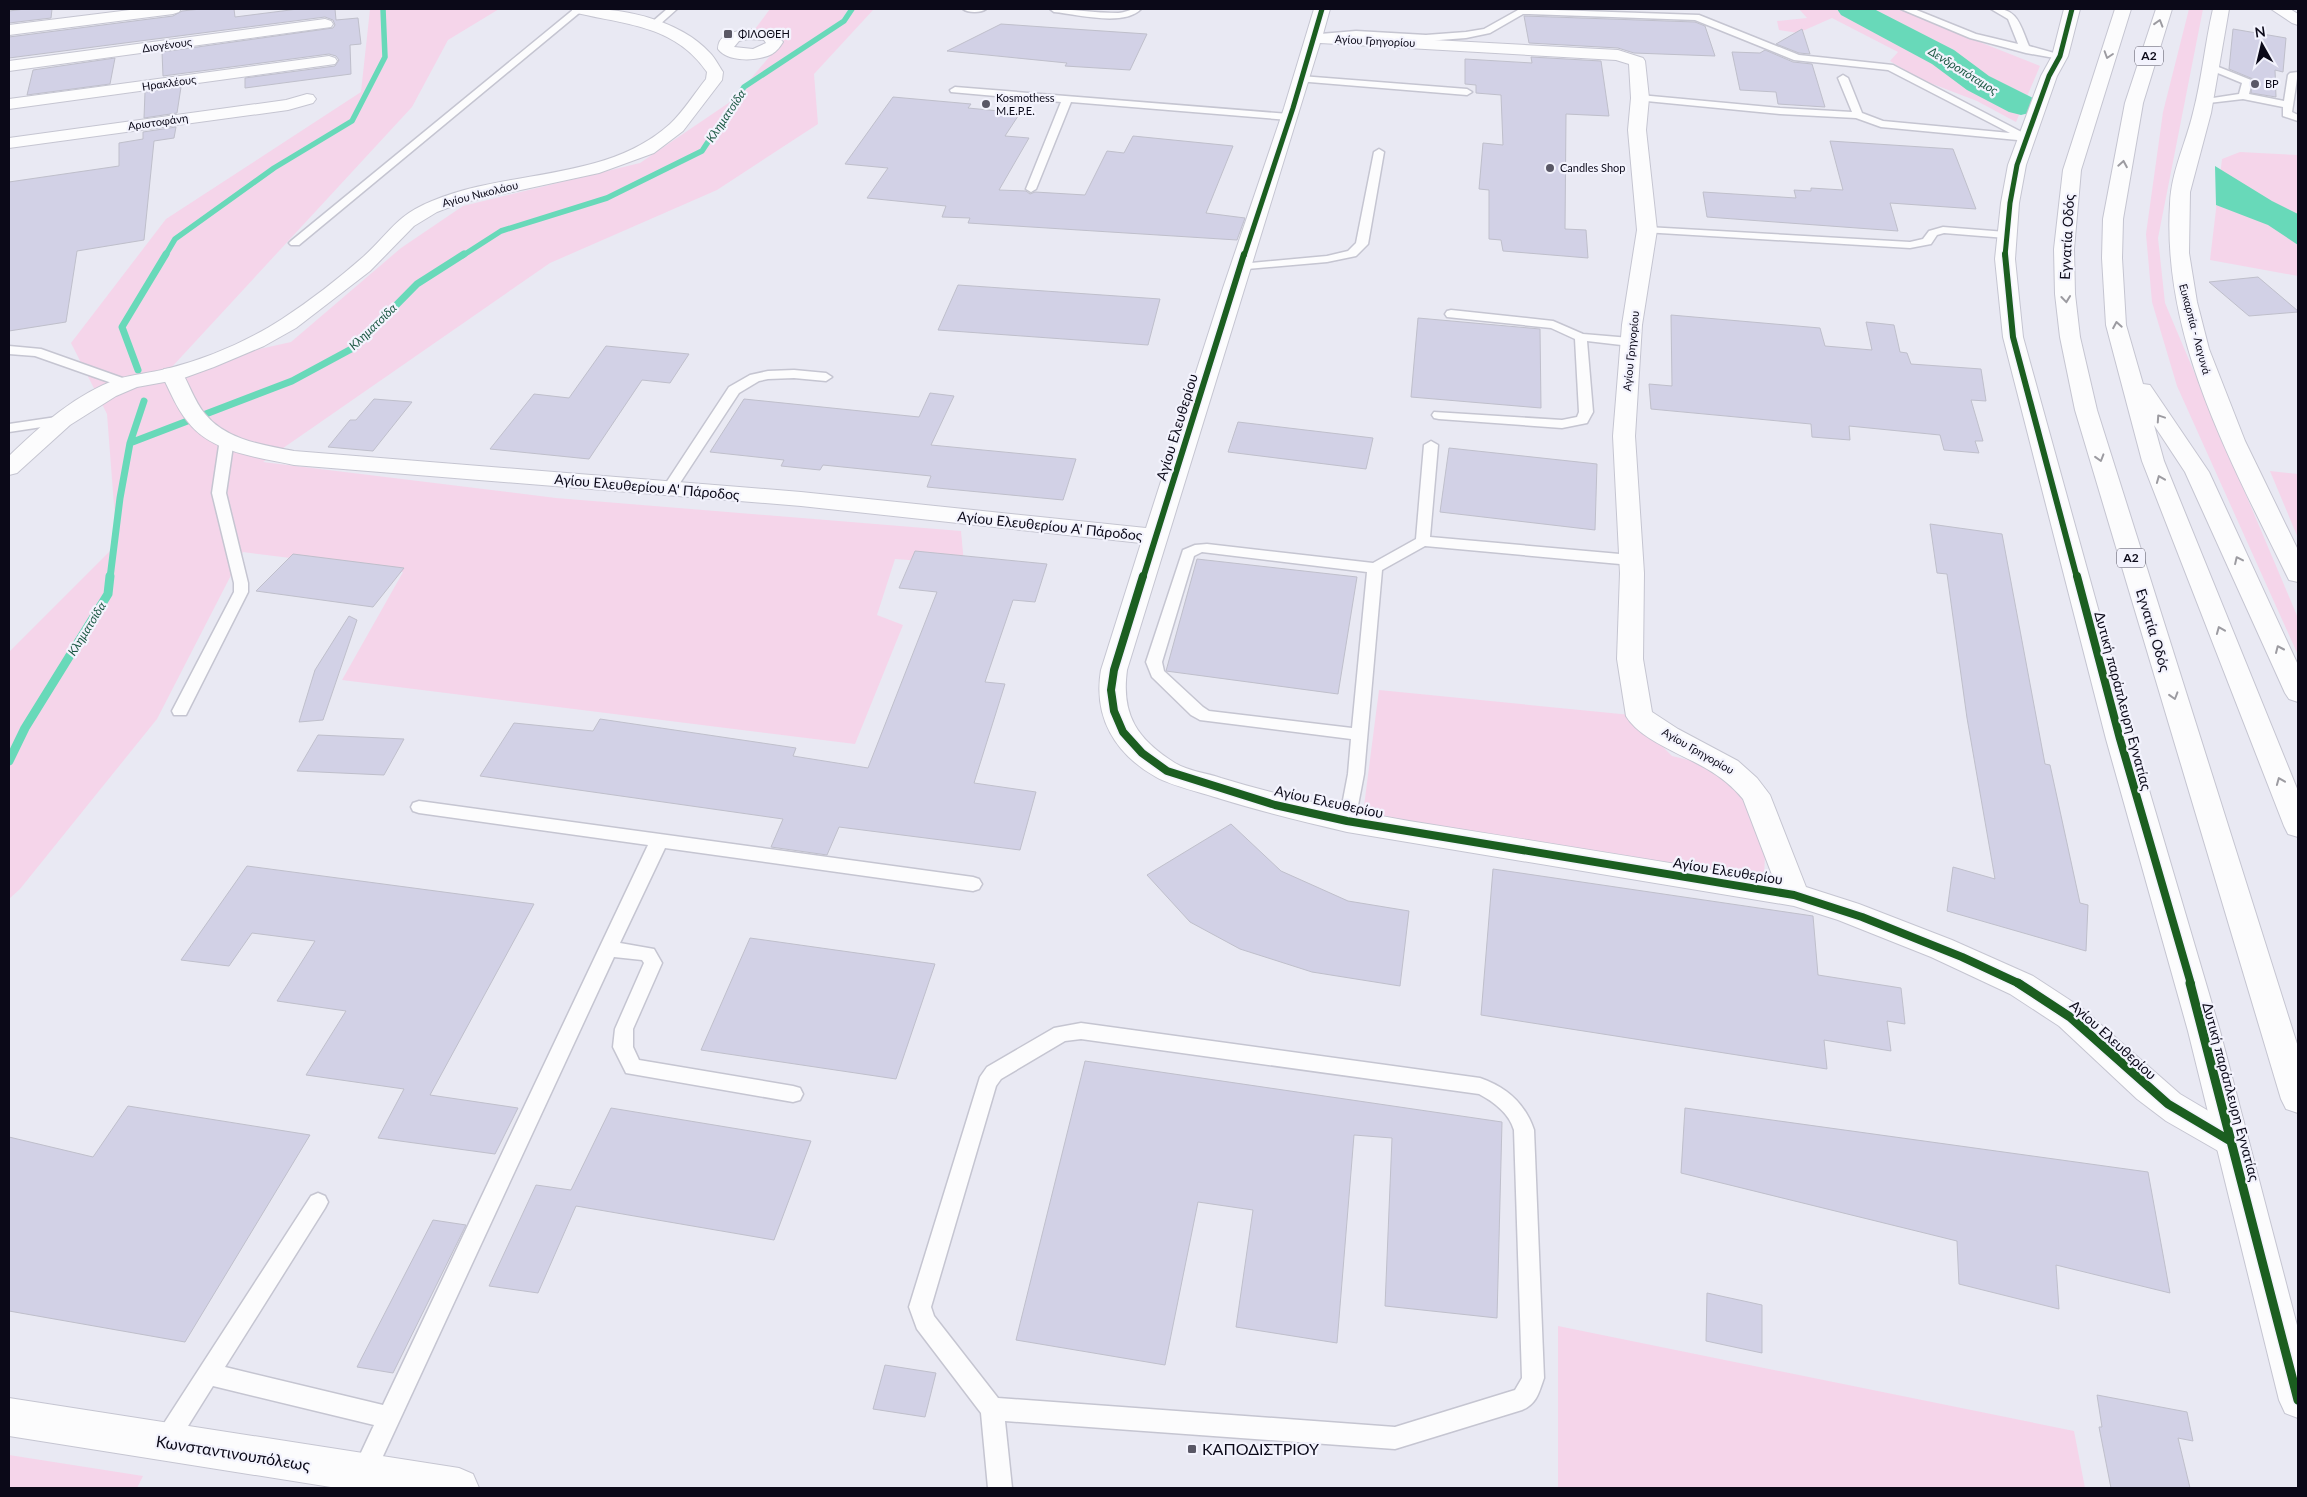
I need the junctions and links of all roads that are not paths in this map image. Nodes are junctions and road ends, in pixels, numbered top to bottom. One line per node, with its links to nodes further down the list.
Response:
1 (173, 9): 19 (main road)
2 (578, 9): 18 (main road, Αγίου Νικολάου); 49 (lane)
3 (672, 9): 18 (lane)
4 (968, 9): 5 (lane)
5 (981, 9)
6 (1054, 9): 7 (lane)
7 (1136, 9)
8 (1322, 9): 20 (main road, Αγίου Ελευθερίου)
9 (1906, 9): 22 (lane)
10 (1996, 9): 22 (lane)
11 (2072, 9): 24 (main road, Δυτική παράπλευρη Εγνατίας)
12 (2123, 9): 82 (main road, Εγνατία Οδός / Α2, one-way to 82)
13 (2164, 9): 55 (main road, Α2, one-way to 13)
14 (2221, 9): 27 (main road, Ευκαρπία - Λαγυνά)
15 (2279, 9): 16 (main road)
16 (2298, 20)
17 (325, 24): 26 (main road, Διογένους)
18 (655, 24): 23 (main road, Αγίου Νικολάου)
19 (9, 30)
20 (1314, 38): 30 (main road, Αγίου Ελευθερίου); 34 (main road, Αγίου Γρηγορίου); 43 (lane)
21 (726, 49): 23 (main road)
22 (2026, 50): 24 (lane)
23 (704, 56): 56 (main road, Αγίου Νικολάου)
24 (2060, 56): 43 (main road, Δυτική παράπλευρη Εγνατίας)
25 (329, 61): 38 (main road, Ηρακλέους)
26 (9, 66)
27 (2211, 67): 33 (lane); 37 (main road, Ευκαρπία - Λαγυνά)
28 (2298, 75): 39 (lane)
29 (1843, 78): 40 (lane)
30 (1301, 79): 32 (lane); 41 (main road, Αγίου Ελευθερίου)
31 (955, 90): 36 (lane)
32 (1467, 92)
33 (2243, 96): 37 (lane); 39 (lane)
34 (1640, 98): 40 (lane); 47 (main road, Αγίου Γρηγορίου)
35 (308, 99): 44 (main road, Αριστοφάνη)
36 (1067, 99): 41 (lane); 46 (lane)
37 (2204, 102): 70 (main road, Ευκαρπία - Λαγυνά)
38 (9, 104)
39 (2288, 105): 42 (lane)
40 (1858, 115): 43 (lane)
41 (1289, 117): 50 (main road, Αγίου Ελευθερίου)
42 (2298, 118)
43 (2028, 138): 48 (main road, Δυτική παράπλευρη Εγνατίας)
44 (9, 143)
45 (1379, 152): 50 (lane)
46 (1031, 189)
47 (1647, 230): 48 (lane); 53 (main road, Αγίου Γρηγορίου)
48 (2006, 235): 83 (main road, Δυτική παράπλευρη Εγνατίας)
49 (295, 243)
50 (1240, 268): 66 (main road, Αγίου Ελευθερίου)
51 (1451, 314): 52 (lane)
52 (1581, 337): 53 (lane); 59 (lane)
53 (1630, 342): 68 (main road, Αγίου Γρηγορίου)
54 (9, 350): 58 (lane)
55 (2130, 372): 71 (main road, one-way to 55); 76 (main road, Α2, one-way to 55)
56 (172, 374): 58 (main road, Αγίου Νικολάου); 62 (main road, Αγίου Ελευθερίου Α' Πάροδος)
57 (826, 377): 65 (lane)
58 (126, 384): 60 (main road, Αγίου Νικολάου)
59 (1439, 415)
60 (63, 420): 61 (lane); 64 (main road, Αγίου Νικολάου)
61 (9, 428)
62 (227, 439): 65 (main road, Αγίου Ελευθερίου Α' Πάροδος); 72 (lane)
63 (1432, 445): 67 (lane)
64 (9, 468)
65 (670, 489): 66 (main road, Αγίου Ελευθερίου Α' Πάροδος)
66 (1156, 537): 75 (main road, Αγίου Ελευθερίου)
67 (1423, 541): 68 (lane); 69 (lane)
68 (1631, 560): 79 (main road, Αγίου Γρηγορίου)
69 (1375, 568): 73 (lane); 73 (lane)
70 (2298, 574)
71 (2298, 692)
72 (180, 711)
73 (1359, 734): 75 (lane)
74 (419, 807): 77 (lane)
75 (1347, 821): 79 (main road, Αγίου Ελευθερίου)
76 (2298, 826)
77 (660, 841): 78 (lane); 80 (lane)
78 (973, 884)
79 (1794, 895): 83 (main road, Αγίου Ελευθερίου)
80 (609, 948): 81 (lane); 89 (lane)
81 (793, 1094)
82 (2298, 1099)
83 (2232, 1142): 86 (main road, Δυτική παράπλευρη Εγνατίας)
84 (318, 1202): 85 (lane)
85 (208, 1374): 89 (lane); 90 (lane)
86 (2298, 1400)
87 (992, 1409): 87 (lane); 93 (lane)
88 (9, 1417): 90 (main road, Κωνσταντινουπόλεως)
89 (390, 1418): 91 (lane)
90 (164, 1442): 91 (main road, Κωνσταντινουπόλεως)
91 (363, 1474): 92 (main road, Κωνσταντινουπόλεως)
92 (458, 1488)
93 (1000, 1488)

